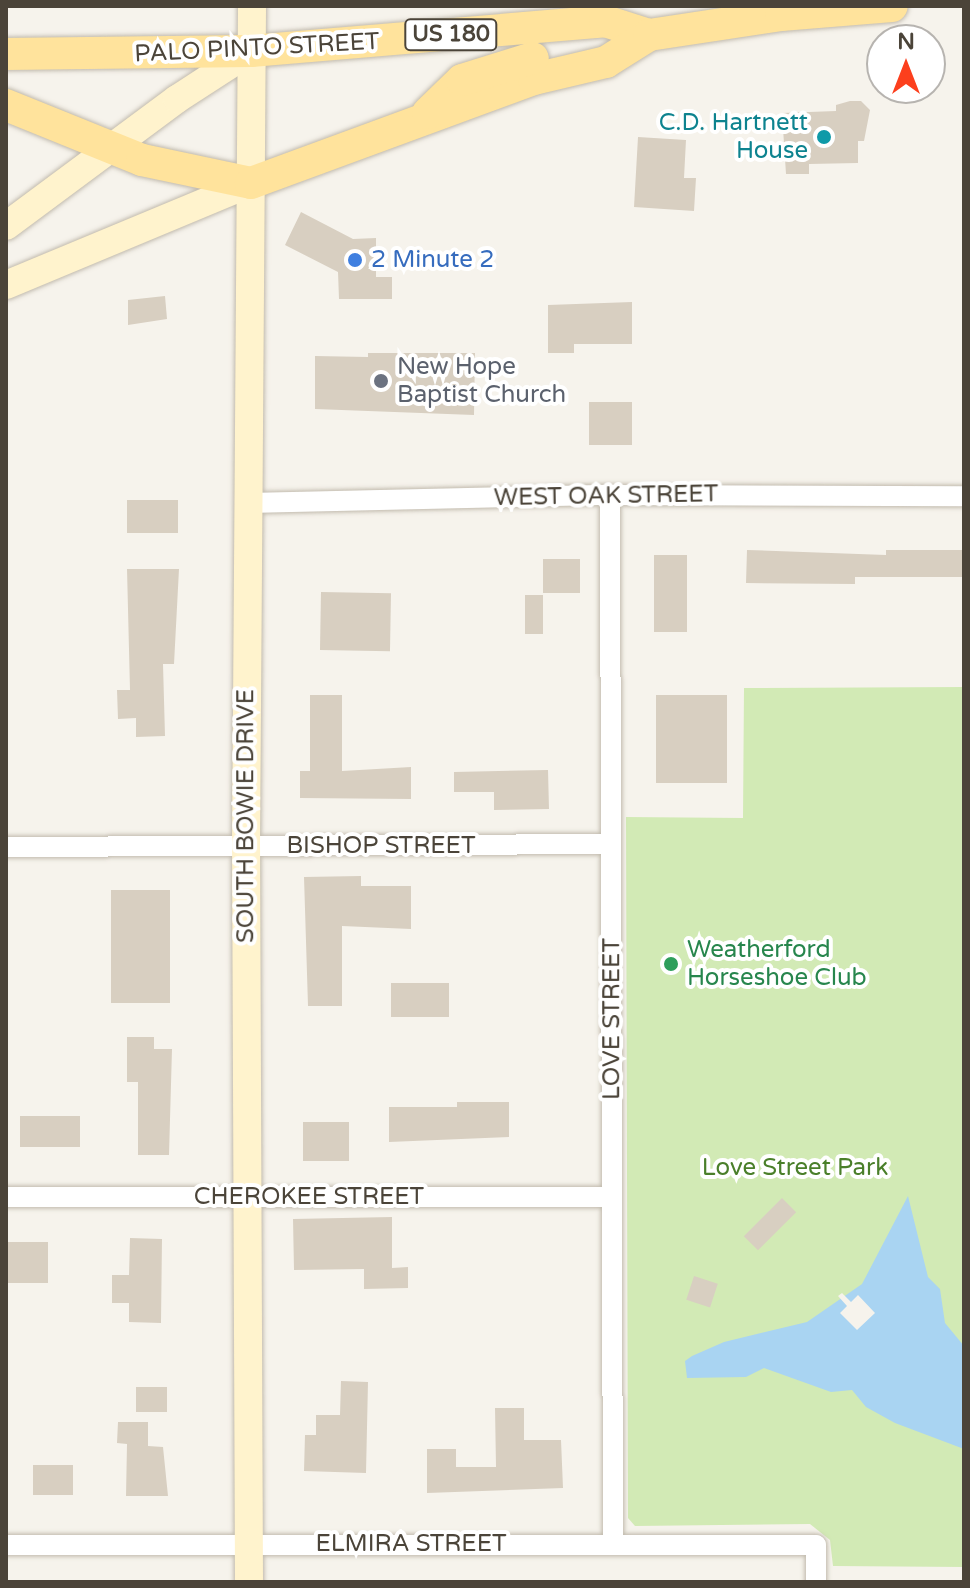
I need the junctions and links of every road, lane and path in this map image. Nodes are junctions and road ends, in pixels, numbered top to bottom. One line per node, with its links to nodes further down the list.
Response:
1 (252, 6): 4 (street, SOUTH BOWIE DRIVE)
2 (892, 6): 3 (main road, PALO PINTO STREET / US 180)
3 (649, 35): 6 (main road, PALO PINTO STREET / US 180); 6 (main road, PALO PINTO STREET / US 180)
4 (251, 51): 6 (main road, PALO PINTO STREET / US 180); 7 (main road, PALO PINTO STREET / US 180); 10 (street); 11 (street, SOUTH BOWIE DRIVE)
5 (6, 54): 7 (main road, PALO PINTO STREET / US 180)
6 (534, 55): 11 (main road, PALO PINTO STREET / US 180)
7 (99, 56): 8 (main road)
8 (6, 74)
9 (6, 105): 10 (main road)
10 (115, 149): 11 (main road); 12 (street)
11 (251, 183): 13 (street); 16 (street, SOUTH BOWIE DRIVE)
12 (6, 226)
13 (6, 285)
14 (610, 495): 15 (street, WEST OAK STREET); 16 (street, WEST OAK STREET); 17 (street, LOVE STREET)
15 (964, 496)
16 (248, 503): 19 (street, SOUTH BOWIE DRIVE)
17 (611, 844): 19 (street, BISHOP STREET); 22 (street, LOVE STREET)
18 (6, 847): 19 (street, BISHOP STREET)
19 (246, 847): 21 (street, SOUTH BOWIE DRIVE)
20 (6, 1197): 21 (street, CHEROKEE STREET)
21 (247, 1197): 22 (street, CHEROKEE STREET); 24 (street, SOUTH BOWIE DRIVE)
22 (612, 1197): 23 (street, LOVE STREET)
23 (613, 1543): 24 (street, ELMIRA STREET); 27 (street, ELMIRA STREET)
24 (249, 1544): 25 (street, ELMIRA STREET); 26 (street, SOUTH BOWIE DRIVE)
25 (6, 1545)
26 (249, 1582)
27 (816, 1582)

